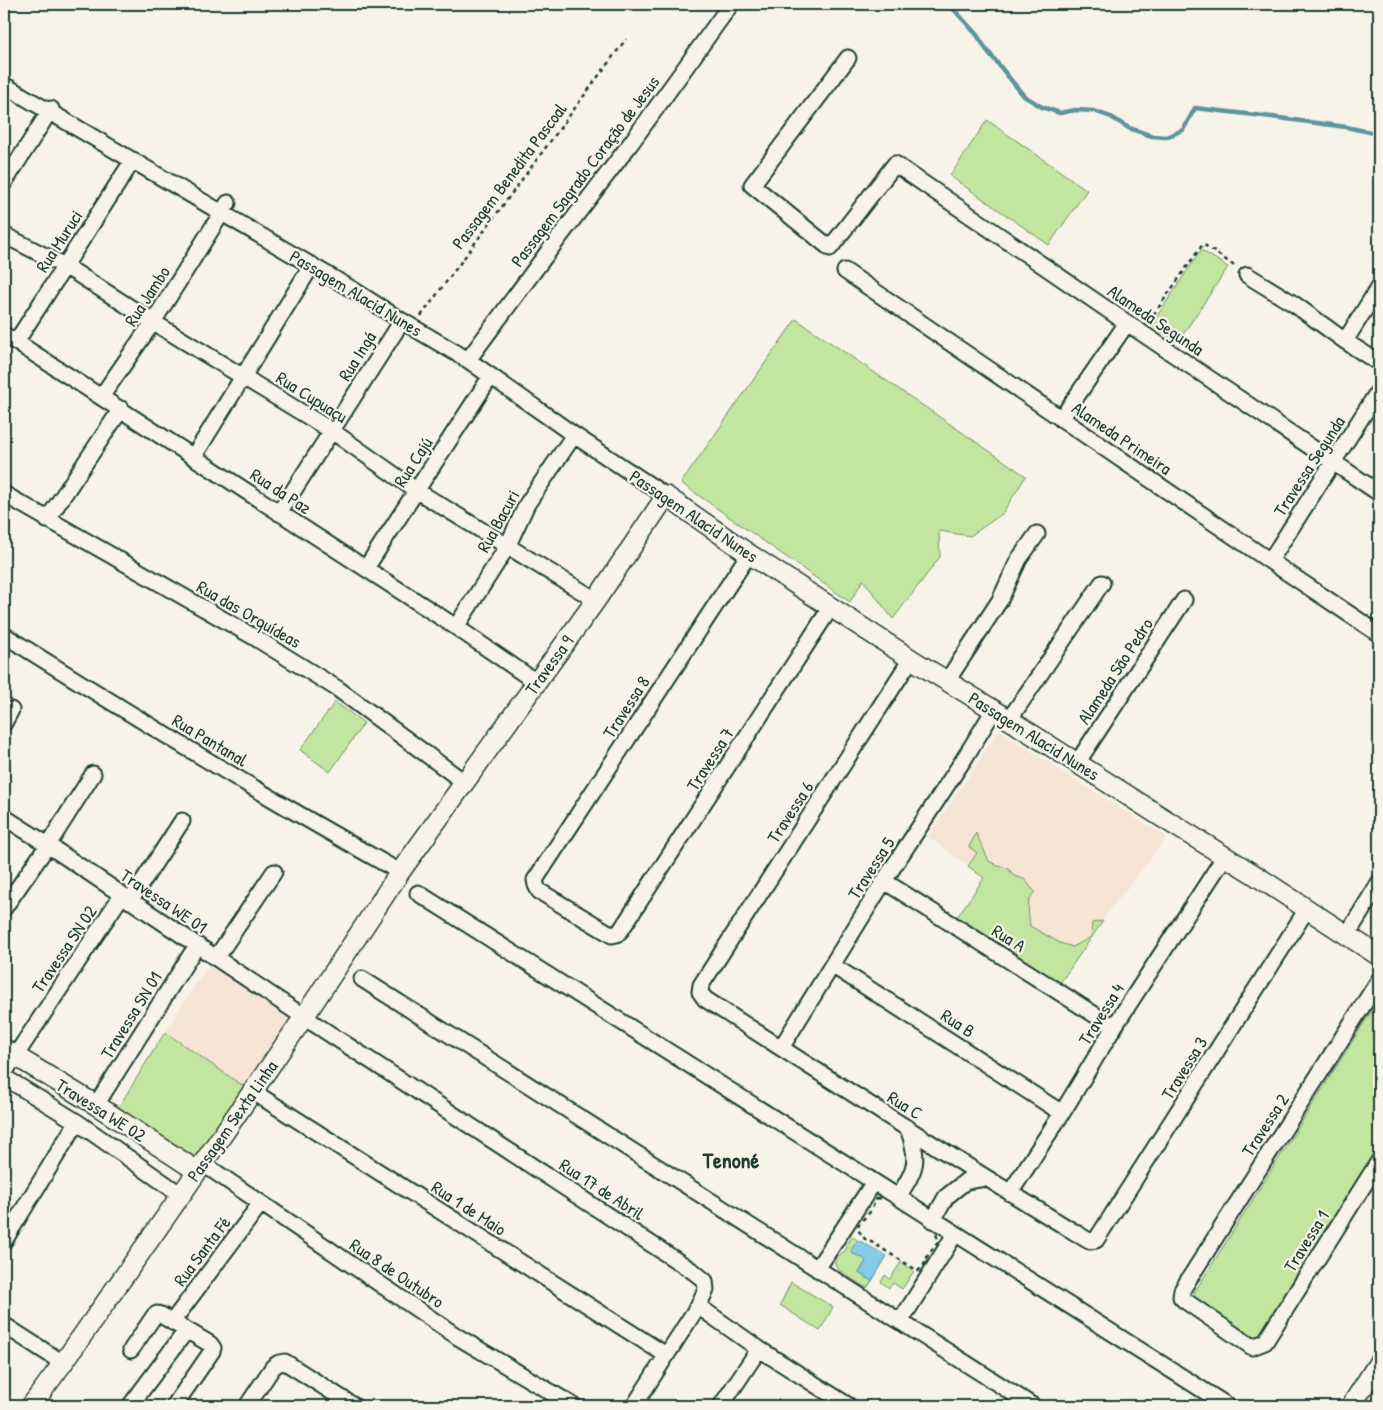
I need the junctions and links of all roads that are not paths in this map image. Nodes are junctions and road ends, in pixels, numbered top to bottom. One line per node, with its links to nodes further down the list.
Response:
1 (731, 4): 19 (street, Passagem Sagrado Coração de Jesus)
2 (848, 58): 15 (street, Alameda Segunda)
3 (4, 85): 4 (street, Passagem Alacid Nunes)
4 (50, 111): 5 (street, Passagem Alacid Nunes); 6 (street)
5 (133, 160): 7 (street, Passagem Alacid Nunes); 10 (street, Rua Muruci)
6 (4, 183)
7 (224, 208): 9 (street, Passagem Alacid Nunes); 14 (street, Rua Jambo)
8 (4, 235): 10 (street, Rua Cupuaçu)
9 (312, 265): 16 (street, Passagem Alacid Nunes); 21 (street)
10 (65, 266): 14 (street, Rua Cupuaçu); 17 (street, Rua Muruci)
11 (845, 271): 26 (street, Alameda Primeira)
12 (1247, 275): 18 (street)
13 (1379, 287): 18 (street)
14 (153, 322): 21 (street, Rua Cupuaçu); 24 (street, Rua Jambo)
15 (1127, 323): 26 (street); 30 (street, Alameda Segunda)
16 (408, 324): 19 (street, Passagem Alacid Nunes); 27 (street, Rua Ingá)
17 (10, 339): 24 (street, Rua da Paz)
18 (1345, 341): 20 (street)
19 (468, 360): 22 (street, Passagem Alacid Nunes)
20 (1379, 363)
21 (243, 376): 27 (street, Rua Cupuaçu); 29 (street)
22 (491, 376): 28 (street, Passagem Alacid Nunes); 31 (street, Rua Cajú)
23 (1379, 390): 30 (street, Travessa Segunda)
24 (101, 397): 25 (street, Rua da Paz)
25 (121, 409): 29 (street, Rua da Paz); 36 (street)
26 (1061, 418): 40 (street, Alameda Primeira)
27 (332, 431): 31 (street, Rua Cupuaçu); 35 (street, Rua Ingá)
28 (574, 435): 34 (street, Passagem Alacid Nunes); 38 (street, Rua Bacuri)
29 (194, 456): 35 (street, Rua da Paz)
30 (1334, 462): 32 (street, Alameda Segunda); 40 (street, Travessa Segunda)
31 (417, 491): 38 (street, Rua Cupuaçu); 41 (street, Rua Cajú)
32 (1379, 493)
33 (4, 494): 36 (street, Rua das Orquídeas)
34 (666, 496): 39 (street, Passagem Alacid Nunes); 43 (street, Travessa 9)
35 (279, 513): 41 (street, Rua da Paz)
36 (47, 520): 55 (street, Rua das Orquídeas)
37 (1037, 534): 50 (street)
38 (507, 547): 43 (street, Rua Cupuaçu); 46 (street, Rua Bacuri)
39 (749, 554): 45 (street, Passagem Alacid Nunes); 69 (street, Travessa 8)
40 (1270, 561): 47 (street, Alameda Primeira)
41 (366, 568): 46 (street, Rua da Paz)
42 (1102, 584): 52 (street, Travessa 5)
43 (596, 600): 51 (street, Travessa 9)
44 (1184, 600): 53 (street, Alameda São Pedro)
45 (831, 607): 49 (street, Passagem Alacid Nunes); 69 (street, Travessa 7)
46 (456, 626): 51 (street, Rua da Paz)
47 (1379, 634)
48 (4, 636): 62 (street, Rua Pantanal)
49 (911, 659): 50 (street, Passagem Alacid Nunes); 79 (street, Travessa 6)
50 (947, 681): 52 (street, Passagem Alacid Nunes)
51 (536, 682): 55 (street, Travessa 9)
52 (1002, 715): 53 (street, Passagem Alacid Nunes); 63 (street, Travessa 5)
53 (1077, 763): 60 (street, Passagem Alacid Nunes)
54 (93, 774): 59 (street)
55 (464, 782): 58 (street, Travessa 9)
56 (4, 817): 59 (street, Travessa WE 01)
57 (182, 821): 66 (street, Travessa SN 02)
58 (429, 832): 62 (street, Passagem Sexta Linha)
59 (48, 845): 66 (street, Travessa WE 01); 67 (street)
60 (1224, 856): 68 (street, Passagem Alacid Nunes); 78 (street, Travessa 4)
61 (274, 872): 73 (street)
62 (400, 872): 77 (street, Passagem Sexta Linha)
63 (884, 881): 74 (street, Travessa 5); 78 (street, Rua A)
64 (1379, 883): 70 (street)
65 (418, 894): 90 (street)
66 (126, 898): 71 (street, Travessa WE 01); 80 (street, Travessa SN 02)
67 (4, 908)
68 (1307, 909): 70 (street, Passagem Alacid Nunes); 98 (street, Travessa 3)
69 (621, 930)
70 (1347, 935): 72 (street, Passagem Alacid Nunes)
71 (197, 945): 73 (street, Travessa WE 01); 83 (street, Travessa SN 01)
72 (1379, 956)
73 (216, 958): 77 (street, Travessa WE 01)
74 (832, 965): 79 (street, Travessa 5); 84 (street, Rua B)
75 (362, 979): 99 (street)
76 (1379, 980): 105 (street, Travessa 2)
77 (304, 1017): 82 (street, Passagem Sexta Linha); 100 (street, Rua 17 de Abril)
78 (1114, 1027): 84 (street, Travessa 4)
79 (781, 1048): 86 (street, Rua C)
80 (9, 1053): 81 (street, Travessa SN 02); 83 (street, Travessa WE 02)
81 (4, 1075): 85 (street, Travessa WE 02)
82 (252, 1091): 88 (street, Passagem Sexta Linha); 108 (street, Rua 1 de Maio)
83 (96, 1106): 88 (street, Travessa WE 02)
84 (1062, 1113): 91 (street, Travessa 4)
85 (77, 1122): 92 (street, Travessa WE 02); 97 (street)
86 (908, 1128): 89 (street, Rua C); 93 (street)
87 (1379, 1161): 105 (street, Travessa 1)
88 (200, 1167): 92 (street, Passagem Sexta Linha); 94 (street, Rua 8 de Outubro)
89 (986, 1178): 91 (street, Rua C); 95 (street)
90 (874, 1182): 93 (street); 99 (street)
91 (1010, 1193): 98 (street, Rua C)
92 (181, 1194): 110 (street, Passagem Sexta Linha)
93 (898, 1197): 95 (street)
94 (261, 1203): 101 (street, Rua Santa Fé); 118 (street, Rua 8 de Outubro)
95 (933, 1220): 96 (street)
96 (955, 1234): 102 (street); 122 (street)
97 (4, 1241)
98 (1089, 1241)
99 (817, 1269): 102 (street)
100 (698, 1306): 106 (street); 108 (street)
101 (172, 1322): 104 (street); 107 (street)
102 (900, 1322): 121 (street)
103 (4, 1325): 110 (street)
104 (186, 1331): 114 (street); 115 (street)
105 (1265, 1342)
106 (759, 1349): 111 (street); 119 (street)
107 (131, 1350)
108 (666, 1355): 112 (street)
109 (1379, 1362): 123 (street)
110 (63, 1363): 113 (street, Passagem Sexta Linha)
111 (826, 1400): 120 (street)
112 (639, 1405)
113 (30, 1406)
114 (130, 1406)
115 (174, 1406)
116 (247, 1406): 117 (street)
117 (354, 1406)
118 (574, 1406)
119 (721, 1406)
120 (848, 1406)
121 (1033, 1406)
122 (1228, 1406)
123 (1351, 1406)

